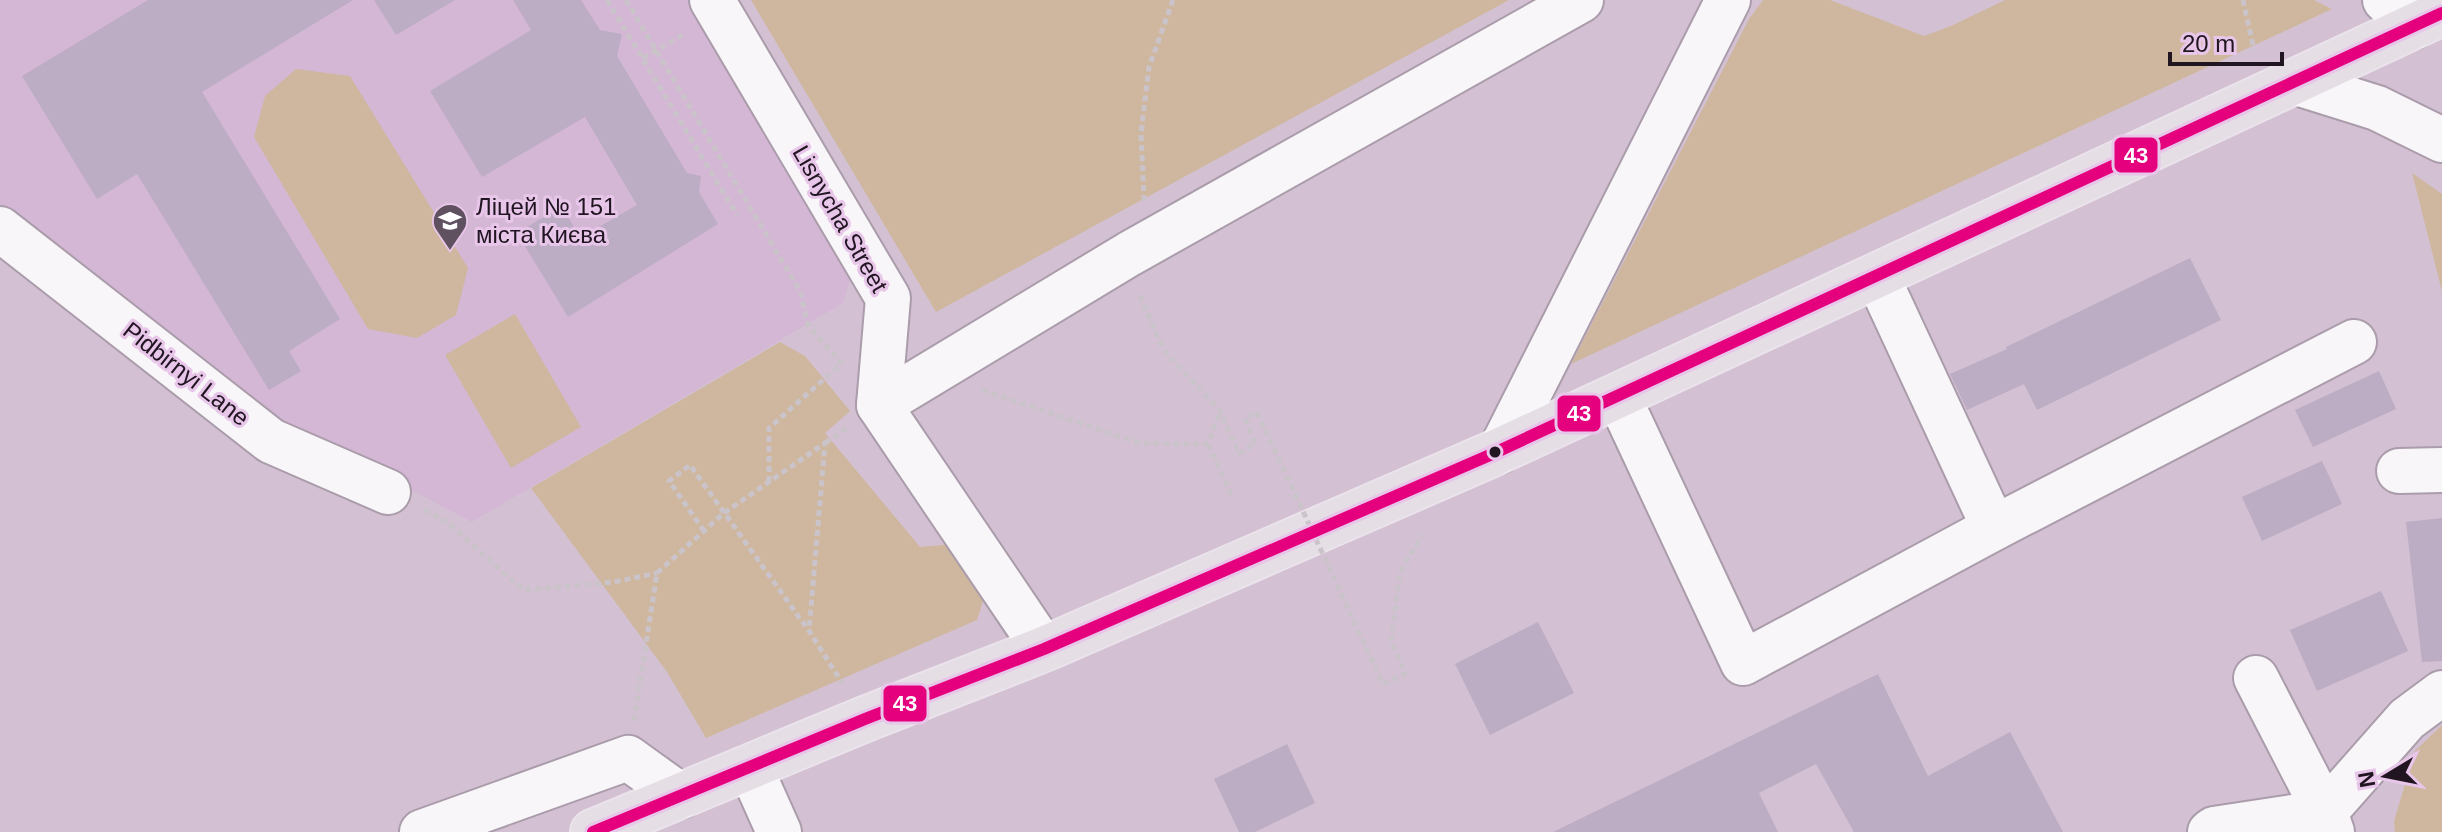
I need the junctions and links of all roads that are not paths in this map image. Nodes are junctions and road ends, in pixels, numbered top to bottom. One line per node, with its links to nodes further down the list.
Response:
1 (1581, 0): 11 (street)
2 (1728, 0): 12 (street)
3 (716, 6): 11 (street, Lisnycha Street)
4 (2413, 13): 5 (main road)
5 (2294, 82): 6 (street); 8 (main road)
6 (2442, 140)
7 (0, 229): 15 (street, Pidbirnyi Lane)
8 (1877, 276): 10 (main road); 16 (street)
9 (2354, 342): 16 (street)
10 (1618, 396): 12 (main road); 16 (street)
11 (879, 405): 17 (street)
12 (1500, 451): 17 (main road)
13 (2442, 470): 14 (street)
14 (2399, 471)
15 (388, 492)
16 (1994, 528)
17 (1044, 649): 20 (main road)
18 (2256, 678): 22 (street)
19 (2442, 693): 22 (street)
20 (750, 767): 21 (main road); 25 (street)
21 (681, 796): 23 (street); 24 (main road)
22 (2328, 822): 26 (street)
23 (422, 832)
24 (593, 832)
25 (779, 832)
26 (2210, 832)

